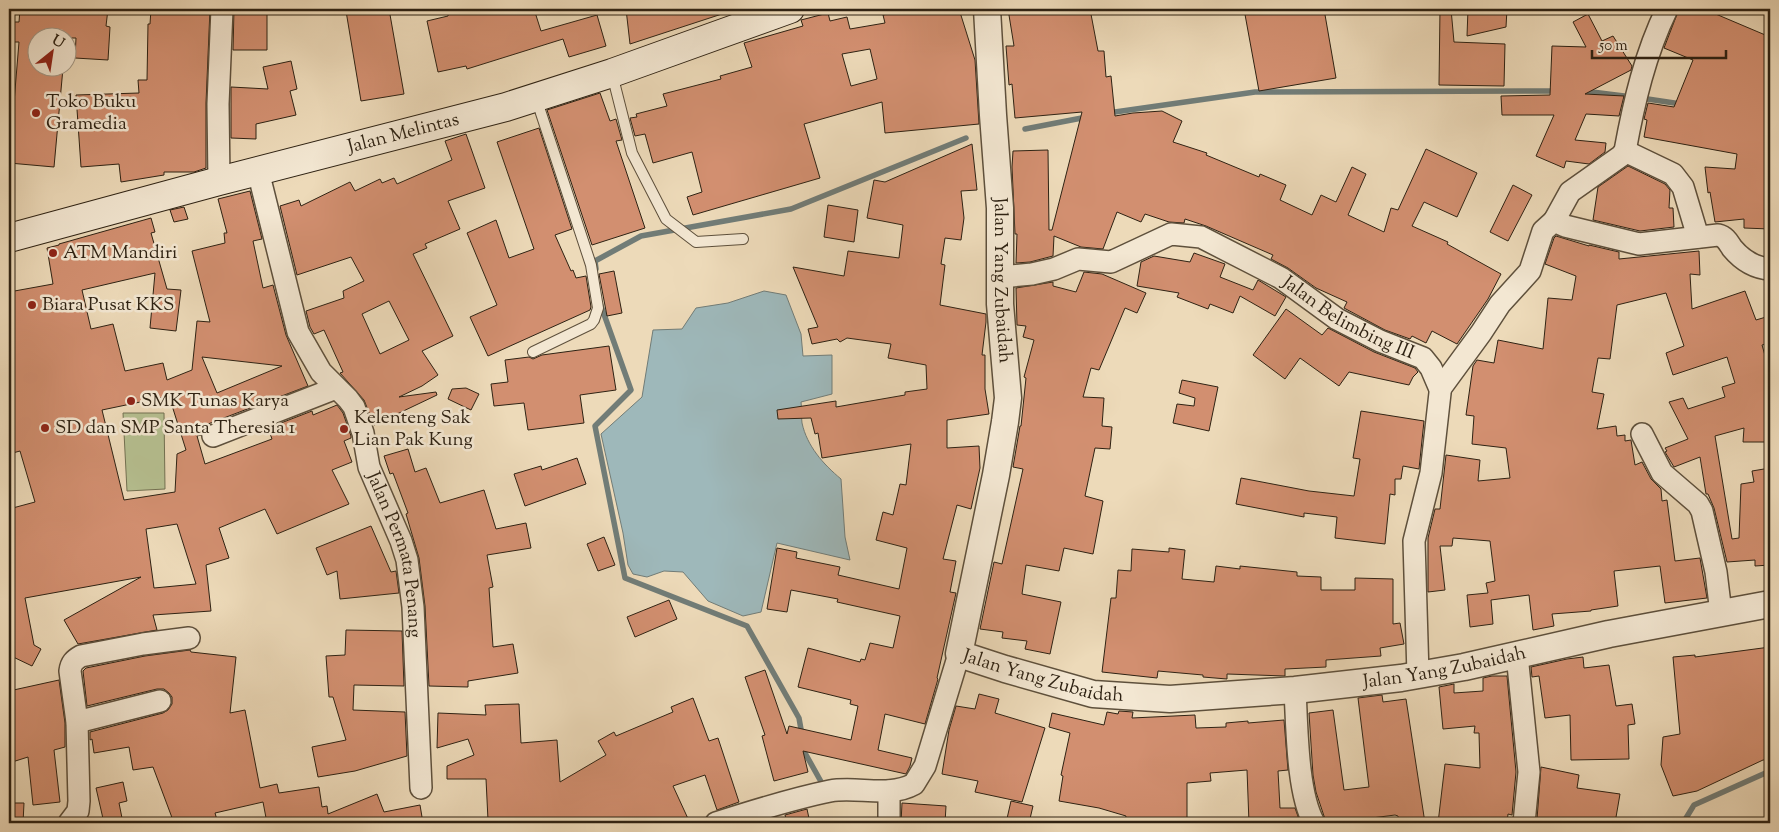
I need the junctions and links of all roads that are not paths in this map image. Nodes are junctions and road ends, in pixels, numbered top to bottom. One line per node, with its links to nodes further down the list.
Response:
1 (222, 9): 9 (street)
2 (790, 9): 5 (main road, Jalan Melintas)
3 (987, 9): 15 (street, Jalan Yang Zubaidah)
4 (1667, 9): 7 (street)
5 (612, 73): 6 (main road, Jalan Melintas); 13 (lane)
6 (536, 98): 8 (main road, Jalan Melintas); 16 (lane)
7 (1625, 151): 10 (street); 12 (street)
8 (258, 171): 9 (main road, Jalan Melintas); 17 (street, Jalan Permata Penang)
9 (218, 180): 11 (main road, Jalan Melintas)
10 (1554, 221): 12 (street); 18 (street)
11 (9, 238)
12 (1698, 238): 14 (street)
13 (744, 239)
14 (1770, 269)
15 (1000, 277): 18 (street, Jalan Belimbing III); 24 (street, Jalan Yang Zubaidah)
16 (533, 352)
17 (336, 388): 20 (street); 30 (street, Jalan Permata Penang)
18 (1440, 388): 26 (street)
19 (1642, 434): 22 (street)
20 (213, 436)
21 (1770, 604): 22 (street, Jalan Yang Zubaidah)
22 (1721, 613): 25 (street, Jalan Yang Zubaidah)
23 (189, 638): 29 (street)
24 (959, 654): 27 (street, Jalan Yang Zubaidah); 31 (street)
25 (1517, 655): 26 (street, Jalan Yang Zubaidah); 36 (street)
26 (1418, 675): 27 (street, Jalan Yang Zubaidah)
27 (1294, 690): 35 (street)
28 (160, 702): 29 (street)
29 (77, 722): 32 (street)
30 (421, 788)
31 (889, 791): 33 (street); 34 (street)
32 (69, 823)
33 (716, 823)
34 (889, 823)
35 (1314, 823)
36 (1524, 823)

